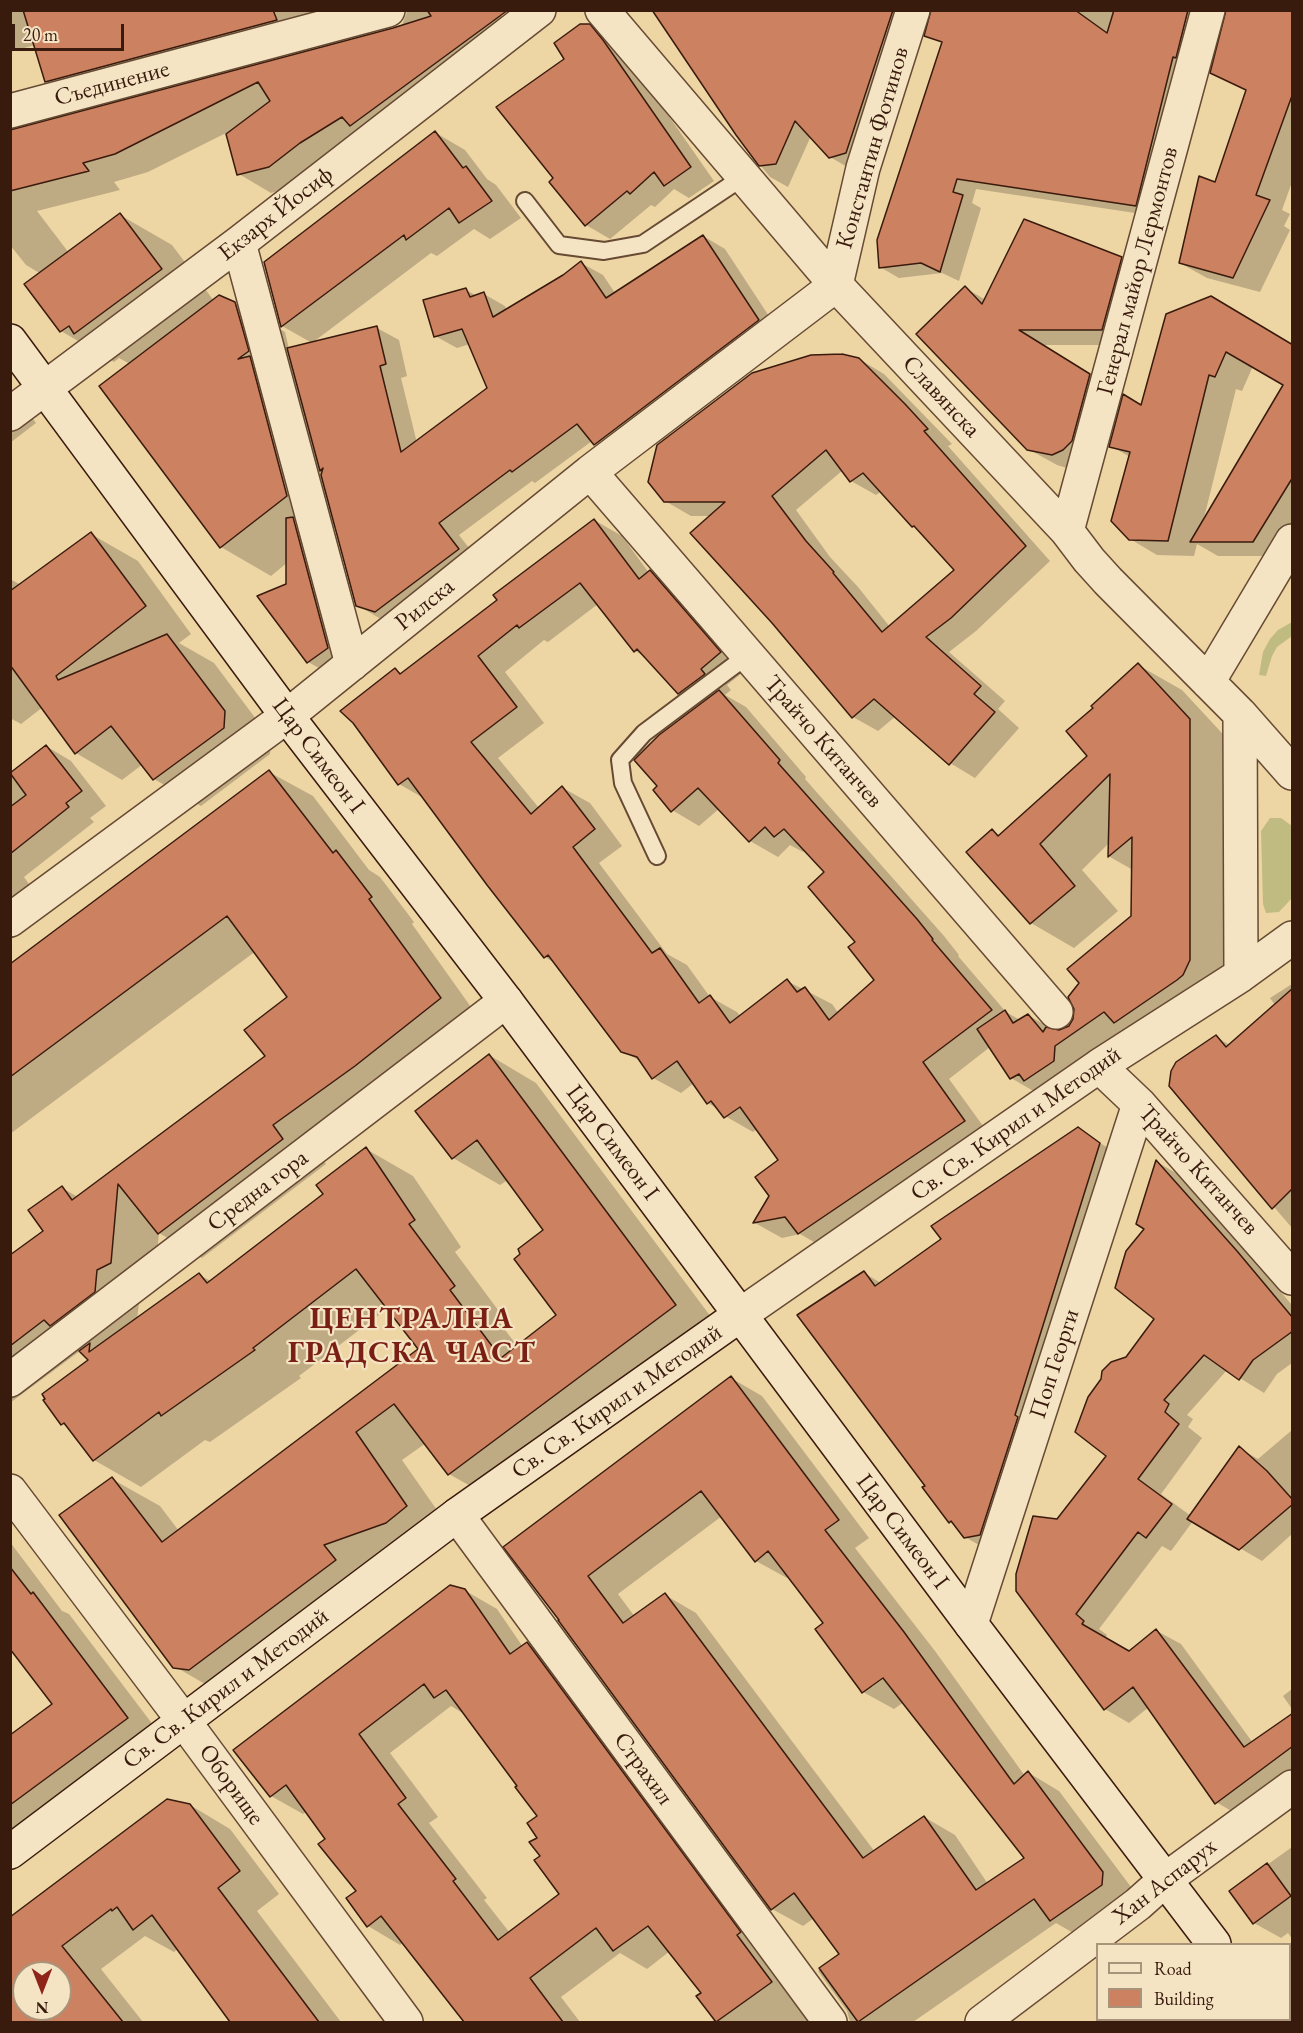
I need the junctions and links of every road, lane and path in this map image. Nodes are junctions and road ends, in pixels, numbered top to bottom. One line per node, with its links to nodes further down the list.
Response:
1 (388, 10): 6 (street, Съединение)
2 (539, 10): 9 (street, Екзарх Йосиф)
3 (602, 10): 7 (street, Славянска)
4 (913, 10): 10 (street, Константин Фотинов)
5 (1208, 10): 15 (street, Генерал майор Лермонтов)
6 (10, 111)
7 (743, 177): 8 (lane); 10 (street, Славянска)
8 (525, 201)
9 (239, 243): 12 (street, Екзарх Йосиф); 19 (street)
10 (836, 285): 14 (street, Рилска); 15 (street, Славянска)
11 (10, 340): 12 (street, Цар Симеон I)
12 (46, 389): 13 (street, Екзарх Йосиф); 22 (street, Цар Симеон I)
13 (10, 414)
14 (590, 472): 18 (street, Трайчо Китанчев); 19 (street, Рилска)
15 (1067, 531): 20 (street, Славянска)
16 (1293, 541): 17 (street)
17 (1279, 588): 20 (street)
18 (747, 655): 24 (lane); 29 (street, Трайчо Китанчев)
19 (352, 664): 22 (street, Рилска)
20 (1208, 682): 21 (street, Славянска)
21 (1240, 714): 23 (street, Славянска); 27 (street)
22 (287, 716): 25 (street, Рилска); 28 (street, Цар Симеон I)
23 (1293, 772)
24 (657, 856)
25 (10, 920)
26 (1293, 938): 27 (street, Св. Св. Кирил и Методий)
27 (1241, 975): 30 (street, Св. Св. Кирил и Методий)
28 (506, 1001): 33 (street, Цар Симеон I); 34 (street, Средна гора)
29 (1056, 1012)
30 (1099, 1066): 31 (street, Трайчо Китанчев); 33 (street, Св. Св. Кирил и Методий)
31 (1139, 1104): 32 (street, Трайчо Китанчев); 37 (street, Поп Георги)
32 (1293, 1278)
33 (740, 1315): 36 (street, Св. Св. Кирил и Методий); 37 (street, Цар Симеон I)
34 (10, 1380)
35 (10, 1491): 38 (street, Оборище)
36 (456, 1515): 38 (street, Св. Св. Кирил и Методий); 44 (street, Страхил)
37 (971, 1624): 41 (street, Цар Симеон I)
38 (183, 1720): 40 (street, Св. Св. Кирил и Методий); 43 (street, Оборище)
39 (1293, 1787): 41 (street, Хан Аспарух)
40 (10, 1852)
41 (1166, 1879): 42 (street, Цар Симеон I); 45 (street, Хан Аспарух)
42 (1213, 1943)
43 (406, 2022)
44 (830, 2022)
45 (982, 2022)

